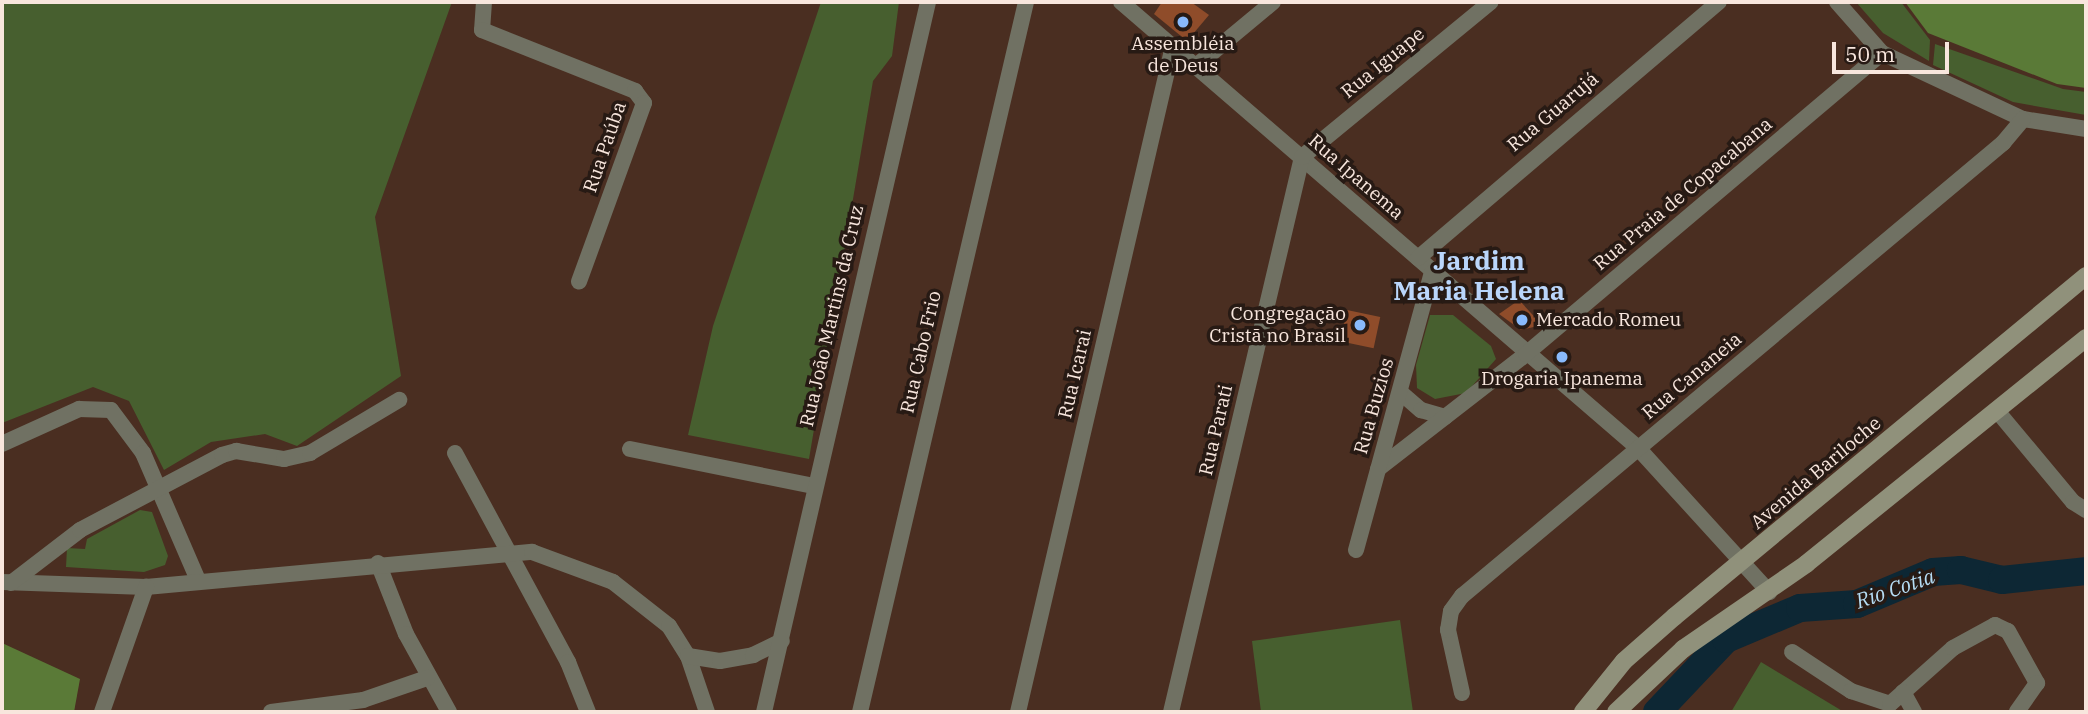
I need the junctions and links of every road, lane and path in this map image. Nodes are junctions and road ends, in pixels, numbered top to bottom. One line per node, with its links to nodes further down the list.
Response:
1 (484, 2): 18 (street, Rua Paúba)
2 (928, 2): 30 (street, Rua João Martins da Cruz)
3 (1026, 2): 54 (street, Rua Cabo Frio)
4 (1121, 2): 9 (street, Rua Ipanema)
5 (1273, 2): 11 (street)
6 (1491, 2): 14 (street, Rua Iguape)
7 (1719, 2): 15 (street, Rua Guarujá)
8 (1837, 2): 10 (street)
9 (1173, 46): 11 (street, Rua Ipanema); 55 (street, Rua Icarai)
10 (1882, 53): 12 (street); 20 (street, Rua Praia de Copacabana)
11 (1196, 66): 14 (street, Rua Ipanema)
12 (2023, 119): 13 (street); 26 (street, Rua Cananeia)
13 (2086, 129)
14 (1302, 157): 15 (street, Rua Ipanema); 56 (street, Rua Parati)
15 (1418, 258): 16 (street, Rua Ipanema)
16 (1432, 274): 20 (street, Rua Ipanema); 21 (street, Rua Buzios)
17 (2086, 276): 35 (main road, Avenida Bariloche)
18 (579, 282)
19 (2086, 338): 23 (main road)
20 (1526, 354): 24 (street, Rua Praia de Copacabana); 26 (street, Rua Ipanema)
21 (1400, 392): 24 (street); 29 (street, Rua Buzios)
22 (399, 400): 31 (street)
23 (1998, 412): 32 (street); 40 (main road)
24 (1445, 417): 29 (street, Rua Praia de Copacabana)
25 (2, 444): 31 (street)
26 (1638, 448): 35 (street, Rua Ipanema); 46 (street, Rua Cananeia)
27 (630, 449): 30 (street)
28 (455, 453): 34 (street)
29 (1378, 469): 33 (street, Rua Buzios)
30 (814, 486): 41 (street, Rua João Martins da Cruz)
31 (158, 489): 37 (street); 38 (street)
32 (2086, 510)
33 (1356, 550)
34 (507, 551): 36 (street); 43 (street); 51 (street)
35 (1744, 560): 40 (street, Rua Ipanema); 57 (main road, Avenida Bariloche)
36 (379, 563): 37 (street); 44 (street)
37 (197, 578): 39 (street)
38 (6, 582): 39 (street)
39 (146, 587): 48 (street)
40 (1769, 592): 58 (main road)
41 (782, 641): 43 (street); 53 (street, Rua João Martins da Cruz)
42 (1792, 652): 45 (street)
43 (688, 656): 52 (street)
44 (427, 677): 47 (street); 50 (street)
45 (1903, 692): 59 (street); 60 (street)
46 (1462, 693)
47 (361, 706): 49 (street)
48 (102, 712)
49 (271, 712)
50 (449, 712)
51 (588, 712)
52 (707, 712)
53 (764, 712)
54 (860, 712)
55 (1018, 712)
56 (1171, 712)
57 (1583, 712)
58 (1616, 712)
59 (1914, 712)
60 (2017, 712)

